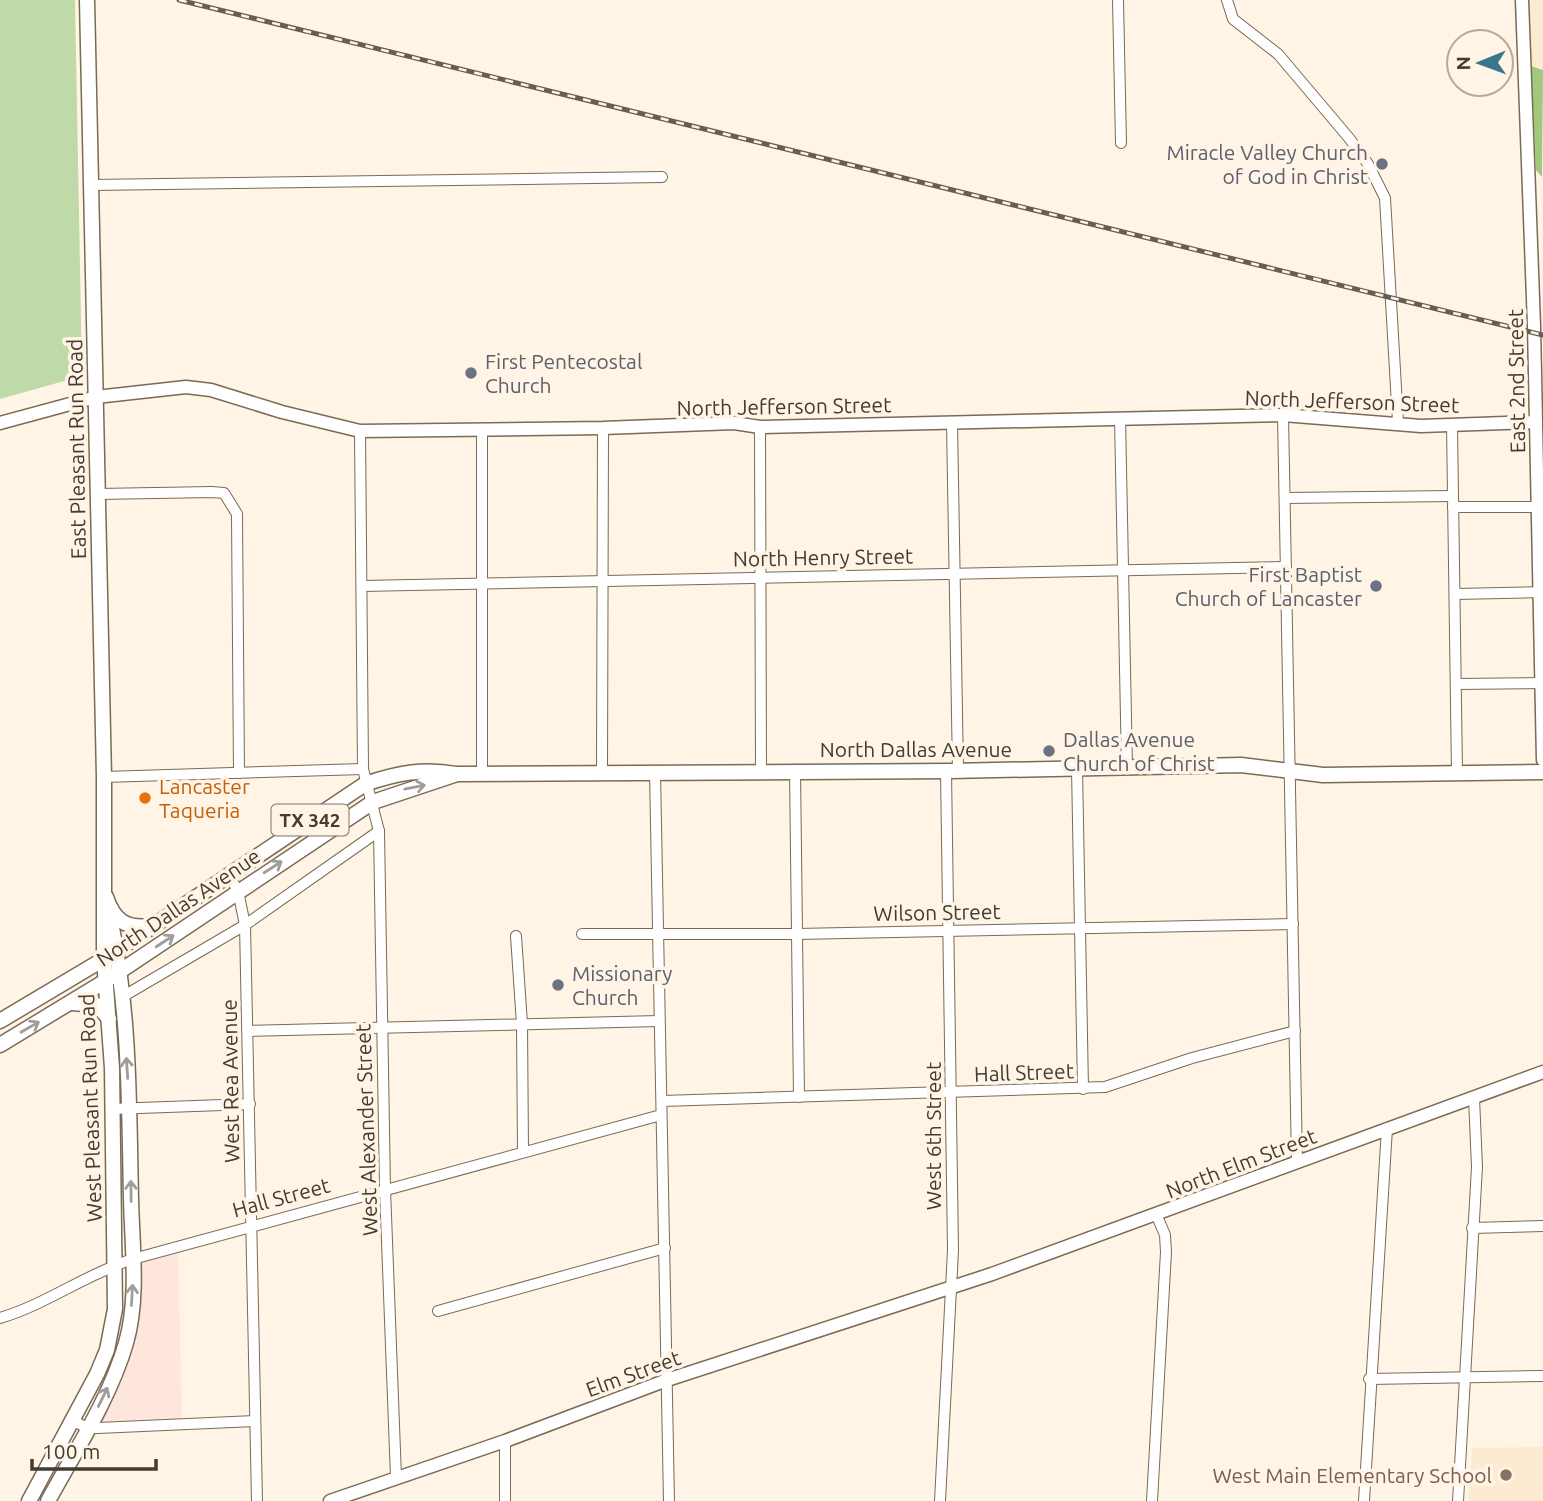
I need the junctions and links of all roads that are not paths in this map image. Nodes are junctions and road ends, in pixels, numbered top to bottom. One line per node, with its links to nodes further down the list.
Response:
1 (86, 0): 7 (main road, East Pleasant Run Road)
2 (1118, 0): 5 (street)
3 (1227, 0): 11 (street)
4 (1522, 0): 12 (street, East 2nd Street)
5 (1121, 143)
6 (662, 177): 7 (street)
7 (90, 185): 8 (main road, East Pleasant Run Road)
8 (96, 397): 13 (street, North Jefferson Street); 18 (street, North Jefferson Street); 20 (main road, East Pleasant Run Road)
9 (1283, 415): 10 (street, North Jefferson Street); 11 (street, North Jefferson Street); 22 (street)
10 (1120, 418): 14 (street, North Jefferson Street); 27 (street)
11 (1398, 422): 15 (street, North Jefferson Street)
12 (1536, 422): 15 (street, North Jefferson Street); 24 (street, East 2nd Street)
13 (0, 423)
14 (952, 423): 16 (street, North Jefferson Street); 26 (street, West 6th Street)
15 (1452, 425): 21 (street)
16 (760, 427): 17 (street, North Jefferson Street); 28 (street)
17 (603, 428): 19 (street, North Jefferson Street); 29 (street)
18 (360, 430): 19 (street, North Jefferson Street); 30 (street)
19 (482, 430): 31 (street)
20 (98, 494): 47 (street); 50 (main road, East Pleasant Run Road)
21 (1453, 495): 22 (street); 23 (street)
22 (1284, 498): 25 (street)
23 (1453, 507): 24 (street); 33 (street)
24 (1541, 507): 32 (street, East 2nd Street)
25 (1286, 568): 27 (street, North Henry Street); 42 (street)
26 (955, 573): 27 (street, North Henry Street); 28 (street, North Henry Street); 41 (street, West 6th Street)
27 (1123, 573): 38 (street)
28 (759, 578): 29 (street, North Henry Street); 40 (street)
29 (603, 582): 31 (street, North Henry Street); 44 (street)
30 (362, 586): 31 (street, North Henry Street); 51 (street)
31 (484, 586): 43 (street)
32 (1541, 593): 33 (street); 34 (street, East 2nd Street)
33 (1455, 594): 35 (street)
34 (1542, 683): 35 (street); 36 (street, East 2nd Street)
35 (1456, 684): 48 (street)
36 (1543, 760)
37 (1077, 768): 38 (main road, North Dallas Avenue / TX 342); 41 (main road, North Dallas Avenue / TX 342); 60 (street)
38 (1127, 768): 42 (main road, North Dallas Avenue / TX 342)
39 (795, 770): 40 (main road, North Dallas Avenue / TX 342); 41 (main road, North Dallas Avenue / TX 342); 64 (street)
40 (761, 771): 45 (main road, North Dallas Avenue / TX 342)
41 (952, 771): 61 (street, West 6th Street)
42 (1291, 771): 48 (main road, North Dallas Avenue / TX 342); 57 (street)
43 (482, 772): 44 (main road, North Dallas Avenue / TX 342); 49 (main road, North Dallas Avenue / TX 342)
44 (602, 772): 45 (main road, North Dallas Avenue / TX 342)
45 (655, 772): 63 (street)
46 (1543, 772): 48 (main road, North Dallas Avenue / TX 342)
47 (239, 773): 50 (street); 51 (street)
48 (1457, 773)
49 (457, 774): 51 (main road, North Dallas Avenue / TX 342); 52 (main road, North Dallas Avenue / TX 342, one-way to 49)
50 (104, 777): 56 (main road, East Pleasant Run Road)
51 (364, 777): 52 (street, West Alexander Street); 54 (main road, North Dallas Avenue / TX 342)
52 (373, 802): 53 (street, West Alexander Street); 55 (main road, North Dallas Avenue / TX 342, one-way to 52)
53 (379, 831): 59 (street, North Dallas Avenue); 76 (street, West Alexander Street)
54 (228, 874): 55 (street, West Rea Avenue); 58 (main road, North Dallas Avenue / TX 342)
55 (238, 891): 59 (street, West Rea Avenue); 68 (main road, North Dallas Avenue / TX 342, one-way to 55)
56 (106, 897): 58 (main road); 66 (main road, West Pleasant Run Road); 67 (main road, West Pleasant Run Road)
57 (1293, 924): 60 (street, Wilson Street); 78 (street)
58 (152, 925): 66 (main road, North Dallas Avenue / TX 342)
59 (245, 925): 70 (street, North Dallas Avenue); 77 (street, West Rea Avenue)
60 (1080, 927): 61 (street, Wilson Street); 81 (street)
61 (951, 931): 64 (street, Wilson Street); 82 (street, West 6th Street)
62 (582, 934): 63 (street, Wilson Street)
63 (657, 934): 64 (street, Wilson Street); 74 (street)
64 (797, 934): 83 (street)
65 (516, 936): 75 (street)
66 (118, 949): 67 (main road, North Dallas Avenue / TX 342); 68 (main road, West Pleasant Run Road)
67 (104, 959): 69 (main road, West Pleasant Run Road); 73 (main road, North Dallas Avenue / TX 342)
68 (120, 971): 69 (main road, North Dallas Avenue / TX 342); 70 (main road, West Pleasant Run Road)
69 (107, 980): 71 (main road, North Dallas Avenue / TX 342); 72 (main road, West Pleasant Run Road)
70 (122, 998): 87 (main road, West Pleasant Run Road, one-way to 70)
71 (71, 1003): 72 (main road); 79 (main road, North Dallas Avenue / TX 342, one-way to 71)
72 (109, 1019): 88 (main road, West Pleasant Run Road)
73 (0, 1021)
74 (659, 1021): 75 (street); 85 (street)
75 (522, 1024): 76 (street); 91 (street)
76 (382, 1026): 77 (street); 93 (street, West Alexander Street)
77 (248, 1031): 86 (street, West Rea Avenue)
78 (1295, 1031): 81 (street, Hall Street); 92 (street)
79 (0, 1045)
80 (1543, 1072): 84 (street, North Elm Street)
81 (1083, 1090): 82 (street, Hall Street)
82 (952, 1094): 83 (street, Hall Street); 101 (street, West 6th Street)
83 (799, 1097): 85 (street, Hall Street)
84 (1474, 1098): 90 (street, North Elm Street); 97 (street)
85 (662, 1101): 89 (street)
86 (250, 1104): 87 (street); 95 (street, West Rea Avenue)
87 (129, 1108): 88 (street); 99 (main road, West Pleasant Run Road, one-way to 87)
88 (112, 1109): 100 (main road, West Pleasant Run Road)
89 (661, 1115): 91 (street, Hall Street); 98 (street)
90 (1387, 1128): 92 (street, North Elm Street); 106 (street)
91 (523, 1151): 93 (street, Hall Street)
92 (1297, 1163): 94 (street, North Elm Street)
93 (386, 1189): 95 (street, Hall Street); 112 (street, West Alexander Street)
94 (1157, 1216): 101 (street, North Elm Street); 120 (street)
95 (252, 1225): 99 (street, Hall Street); 109 (street, West Rea Avenue)
96 (1543, 1226): 97 (street)
97 (1472, 1228): 105 (street)
98 (665, 1248): 102 (street); 107 (street)
99 (133, 1259): 100 (street, Hall Street); 110 (main road, West Pleasant Run Road, one-way to 99)
100 (116, 1264): 103 (street, Hall Street); 108 (main road, West Pleasant Run Road)
101 (952, 1287): 107 (street, Elm Street); 119 (street, West 6th Street)
102 (438, 1311)
103 (0, 1318)
104 (1543, 1376): 105 (street)
105 (1463, 1377): 106 (street); 122 (street)
106 (1369, 1379): 121 (street)
107 (667, 1380): 111 (street, Elm Street); 118 (street)
108 (73, 1421): 110 (street); 113 (main road, West Pleasant Run Road)
109 (255, 1421): 110 (street); 115 (street, West Rea Avenue)
110 (88, 1428): 114 (main road, West Pleasant Run Road)
111 (505, 1441): 112 (street, Elm Street); 117 (street)
112 (396, 1477): 116 (street, Elm Street)
113 (29, 1501)
114 (48, 1501)
115 (257, 1501)
116 (330, 1501)
117 (505, 1501)
118 (669, 1501)
119 (940, 1501)
120 (1152, 1501)
121 (1364, 1501)
122 (1458, 1501)

